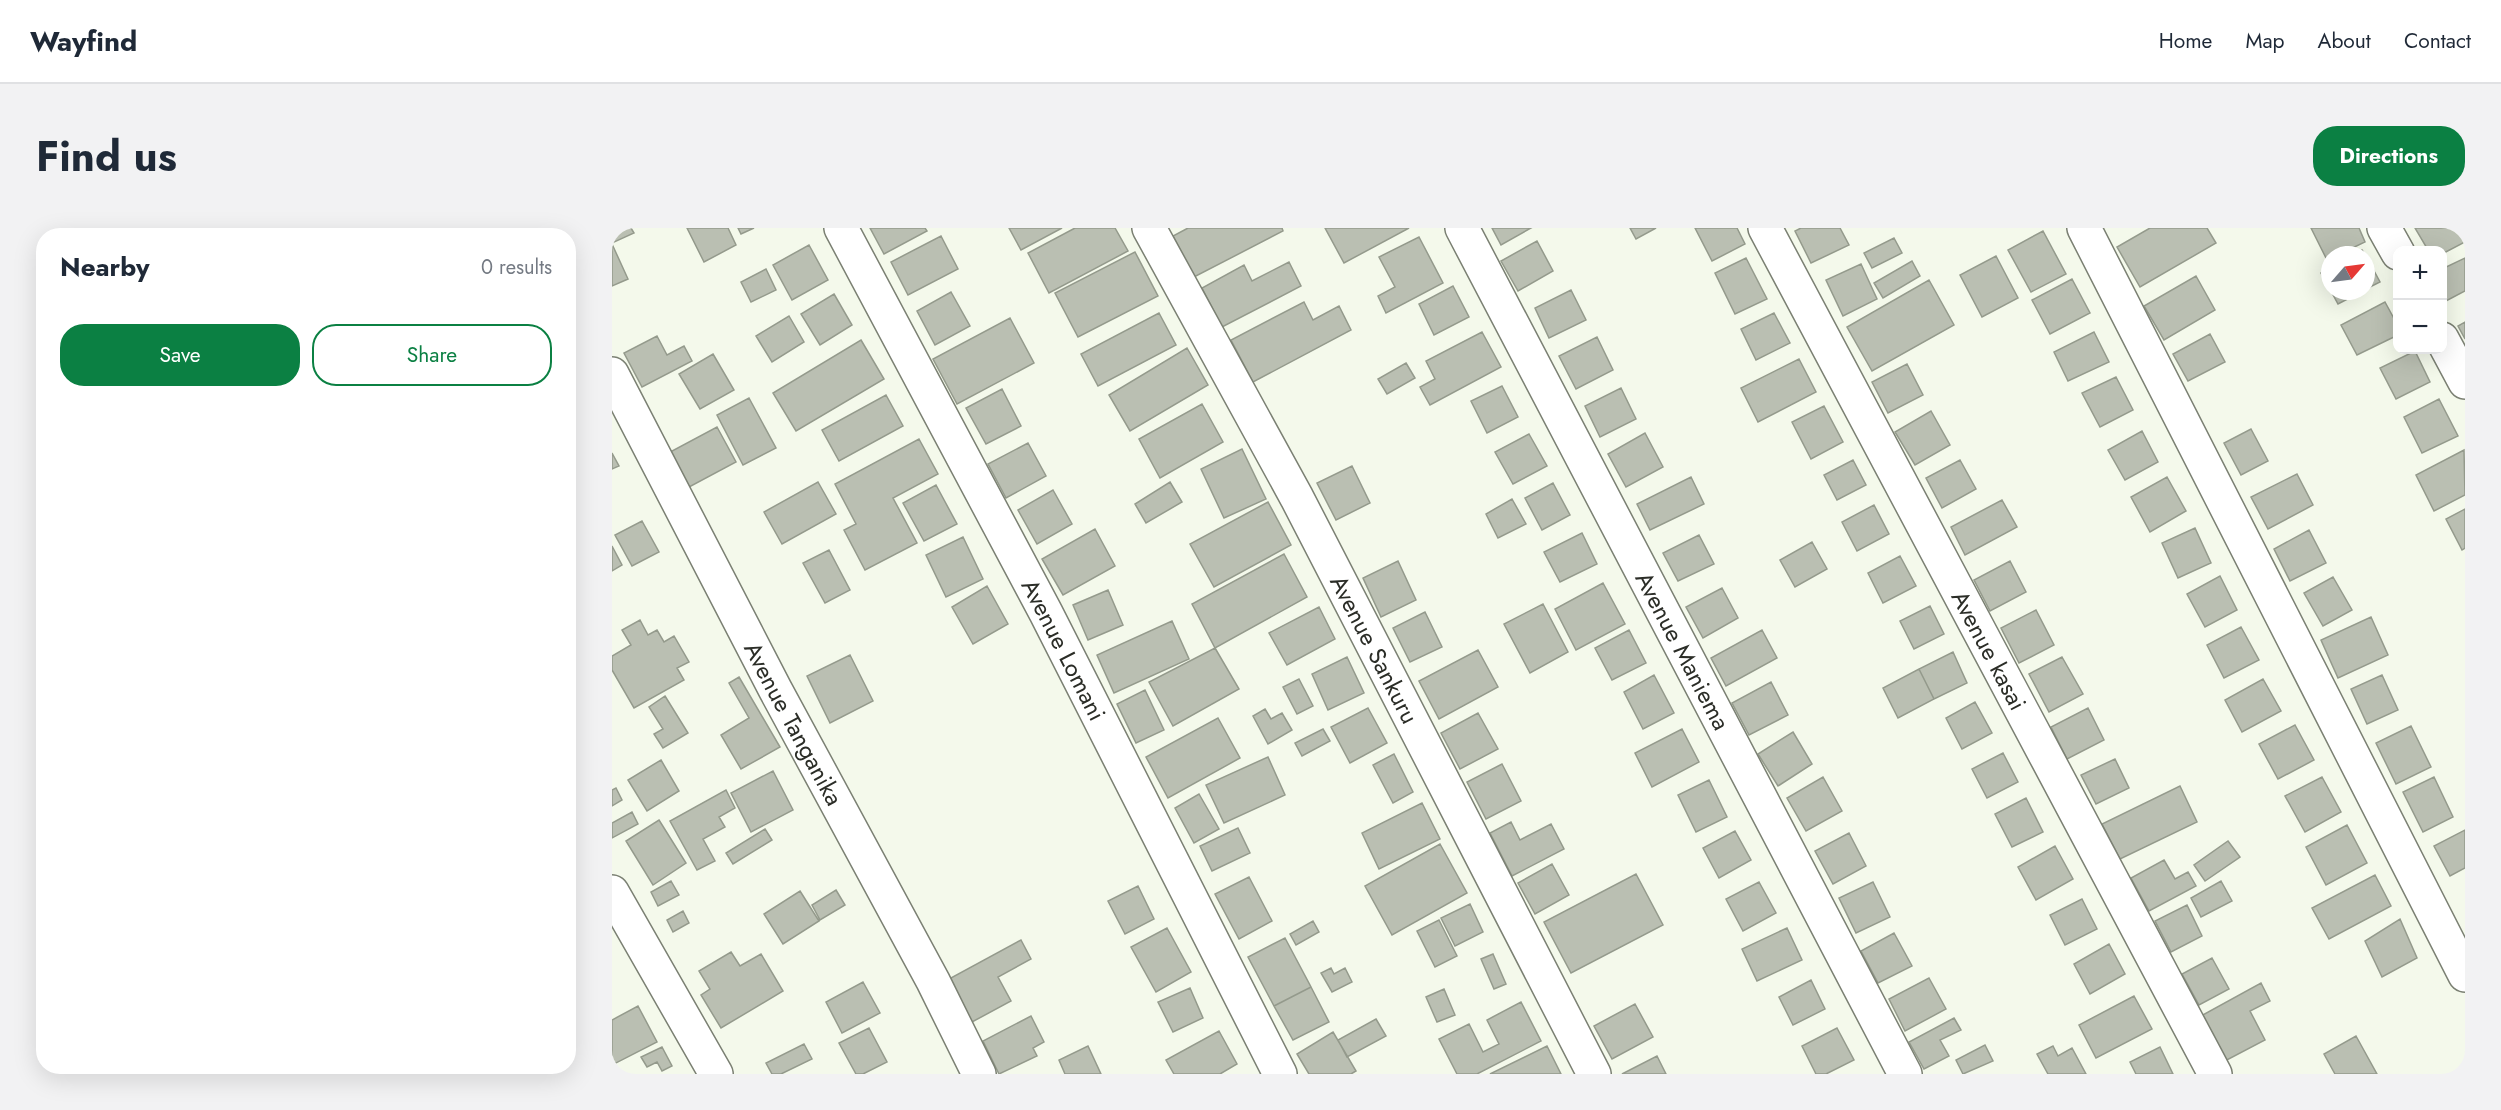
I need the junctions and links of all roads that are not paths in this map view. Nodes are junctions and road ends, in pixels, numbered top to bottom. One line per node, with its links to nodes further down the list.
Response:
1 (842, 228): 15 (street, Avenue Lomani)
2 (1149, 228): 16 (street, Avenue Sankuru)
3 (1462, 228): 17 (street, Avenue Maniema)
4 (1765, 228): 18 (street, Avenue kasai)
5 (2084, 228): 12 (street)
6 (2384, 228): 7 (street)
7 (2393, 246)
8 (2447, 348): 10 (street)
9 (612, 374): 14 (street, Avenue Tanganika)
10 (2465, 382)
11 (612, 892): 13 (street)
12 (2465, 975)
13 (716, 1074)
14 (979, 1074)
15 (1280, 1074)
16 (1594, 1074)
17 (1905, 1074)
18 (2215, 1074)

